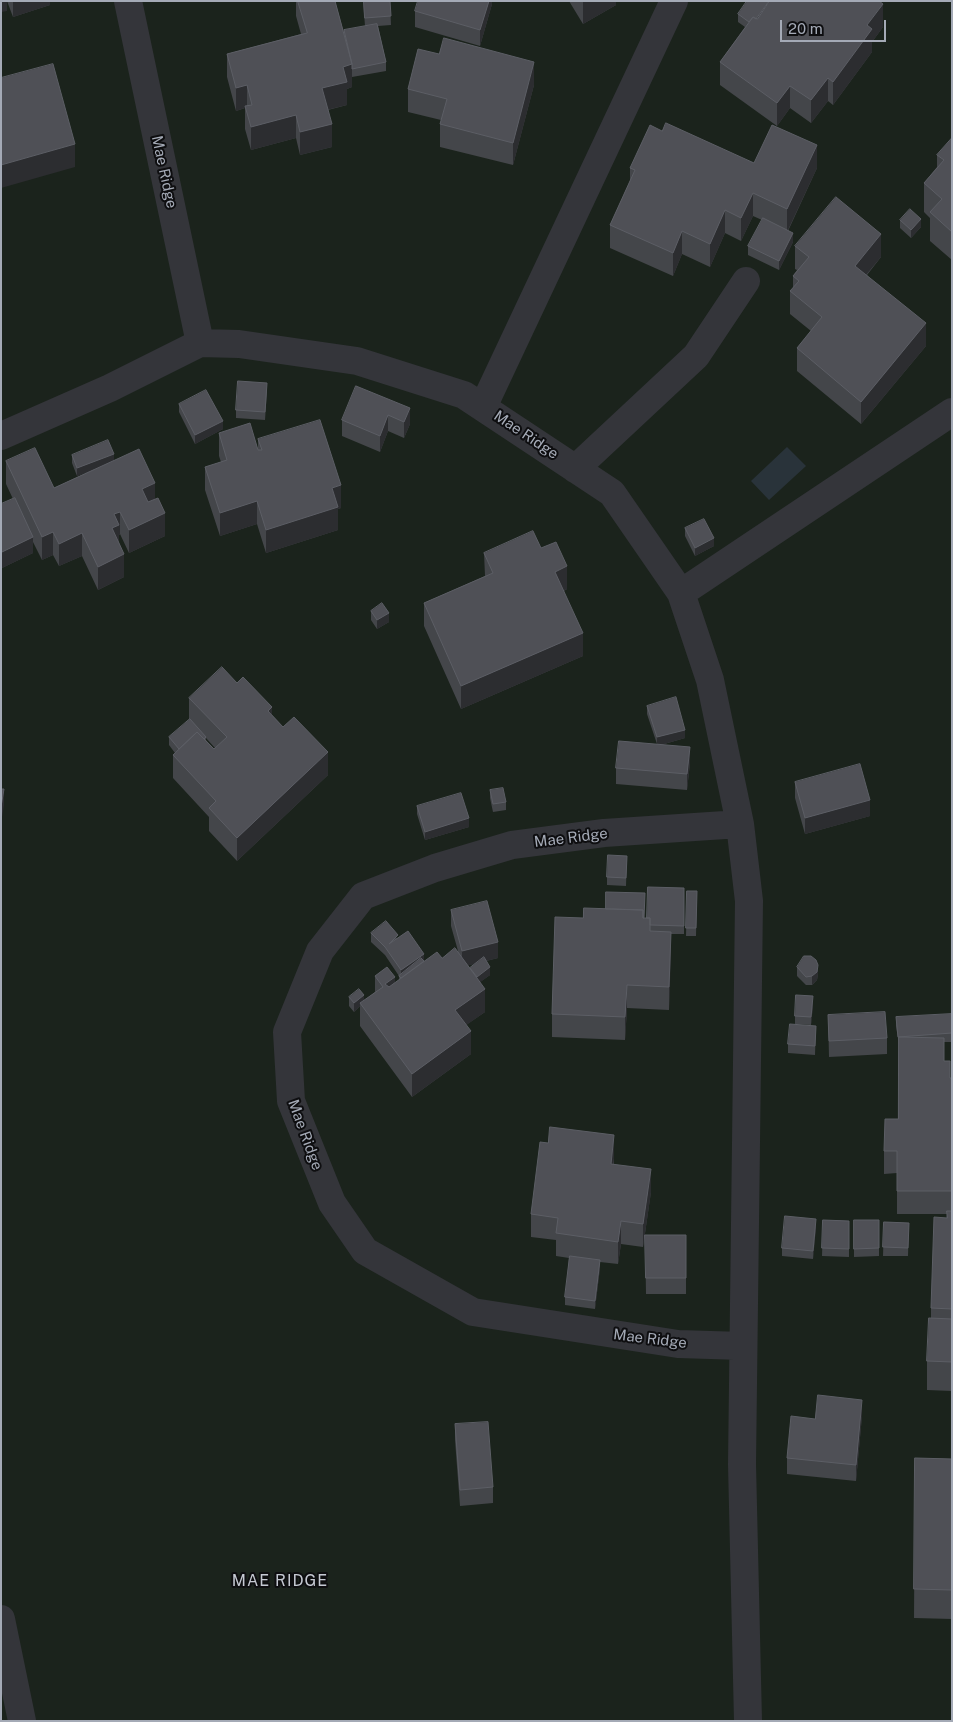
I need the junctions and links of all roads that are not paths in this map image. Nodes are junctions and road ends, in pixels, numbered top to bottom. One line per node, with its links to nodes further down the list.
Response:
1 (128, 1): 4 (street, Mae Ridge)
2 (674, 1): 5 (street)
3 (746, 281): 8 (street)
4 (200, 343): 5 (street, Mae Ridge); 7 (street, Mae Ridge)
5 (483, 407): 8 (street, Mae Ridge)
6 (952, 412): 9 (street)
7 (1, 436)
8 (575, 468): 9 (street, Mae Ridge)
9 (681, 593): 10 (street, Mae Ridge)
10 (740, 824): 11 (street, Mae Ridge); 11 (street, Mae Ridge)
11 (744, 1346): 14 (street, Mae Ridge)
12 (1, 1618): 13 (street)
13 (22, 1721)
14 (748, 1721)

